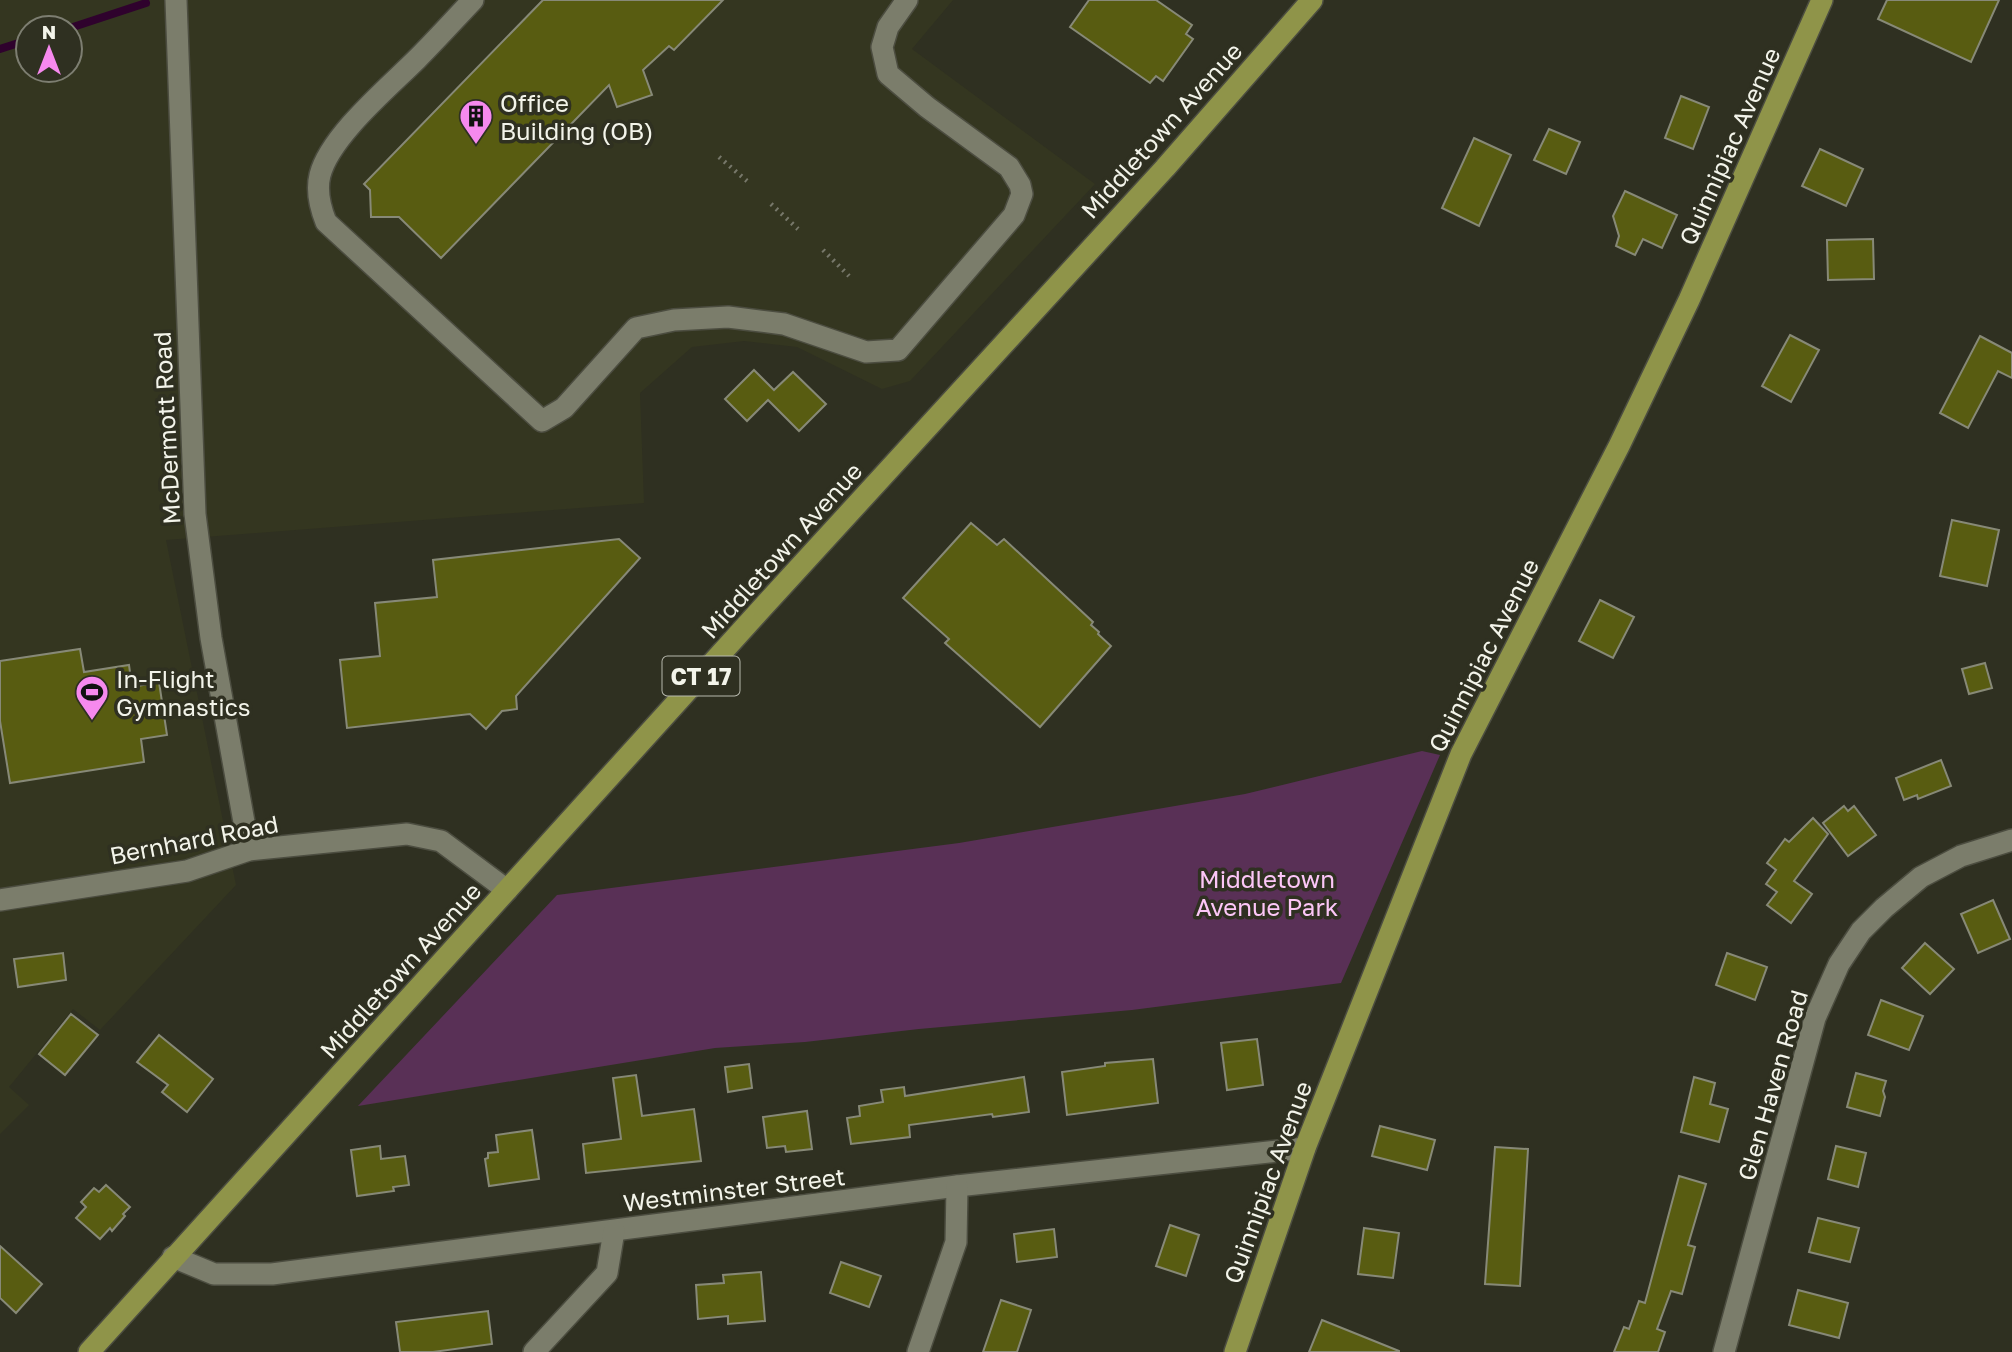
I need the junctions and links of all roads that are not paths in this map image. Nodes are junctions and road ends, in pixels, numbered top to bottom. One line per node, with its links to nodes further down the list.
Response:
1 (176, 0): 7 (street, McDermott Road)
2 (473, 0): 3 (street)
3 (907, 0)
4 (1312, 0): 8 (main road, Middletown Avenue / CT 17)
5 (1822, 0): 10 (main road, Quinnipiac Avenue)
6 (2012, 840): 18 (street, Glen Haven Road)
7 (249, 850): 8 (street, Bernhard Road); 9 (street, Bernhard Road)
8 (508, 890): 13 (main road, Middletown Avenue / CT 17)
9 (0, 900)
10 (1305, 1148): 11 (street, Westminster Street); 17 (main road, Quinnipiac Avenue)
11 (957, 1186): 12 (street, Westminster Street); 16 (street)
12 (614, 1231): 13 (street, Westminster Street); 15 (street)
13 (173, 1257): 14 (main road, Middletown Avenue / CT 17)
14 (89, 1352)
15 (534, 1352)
16 (918, 1352)
17 (1235, 1352)
18 (1724, 1352)

